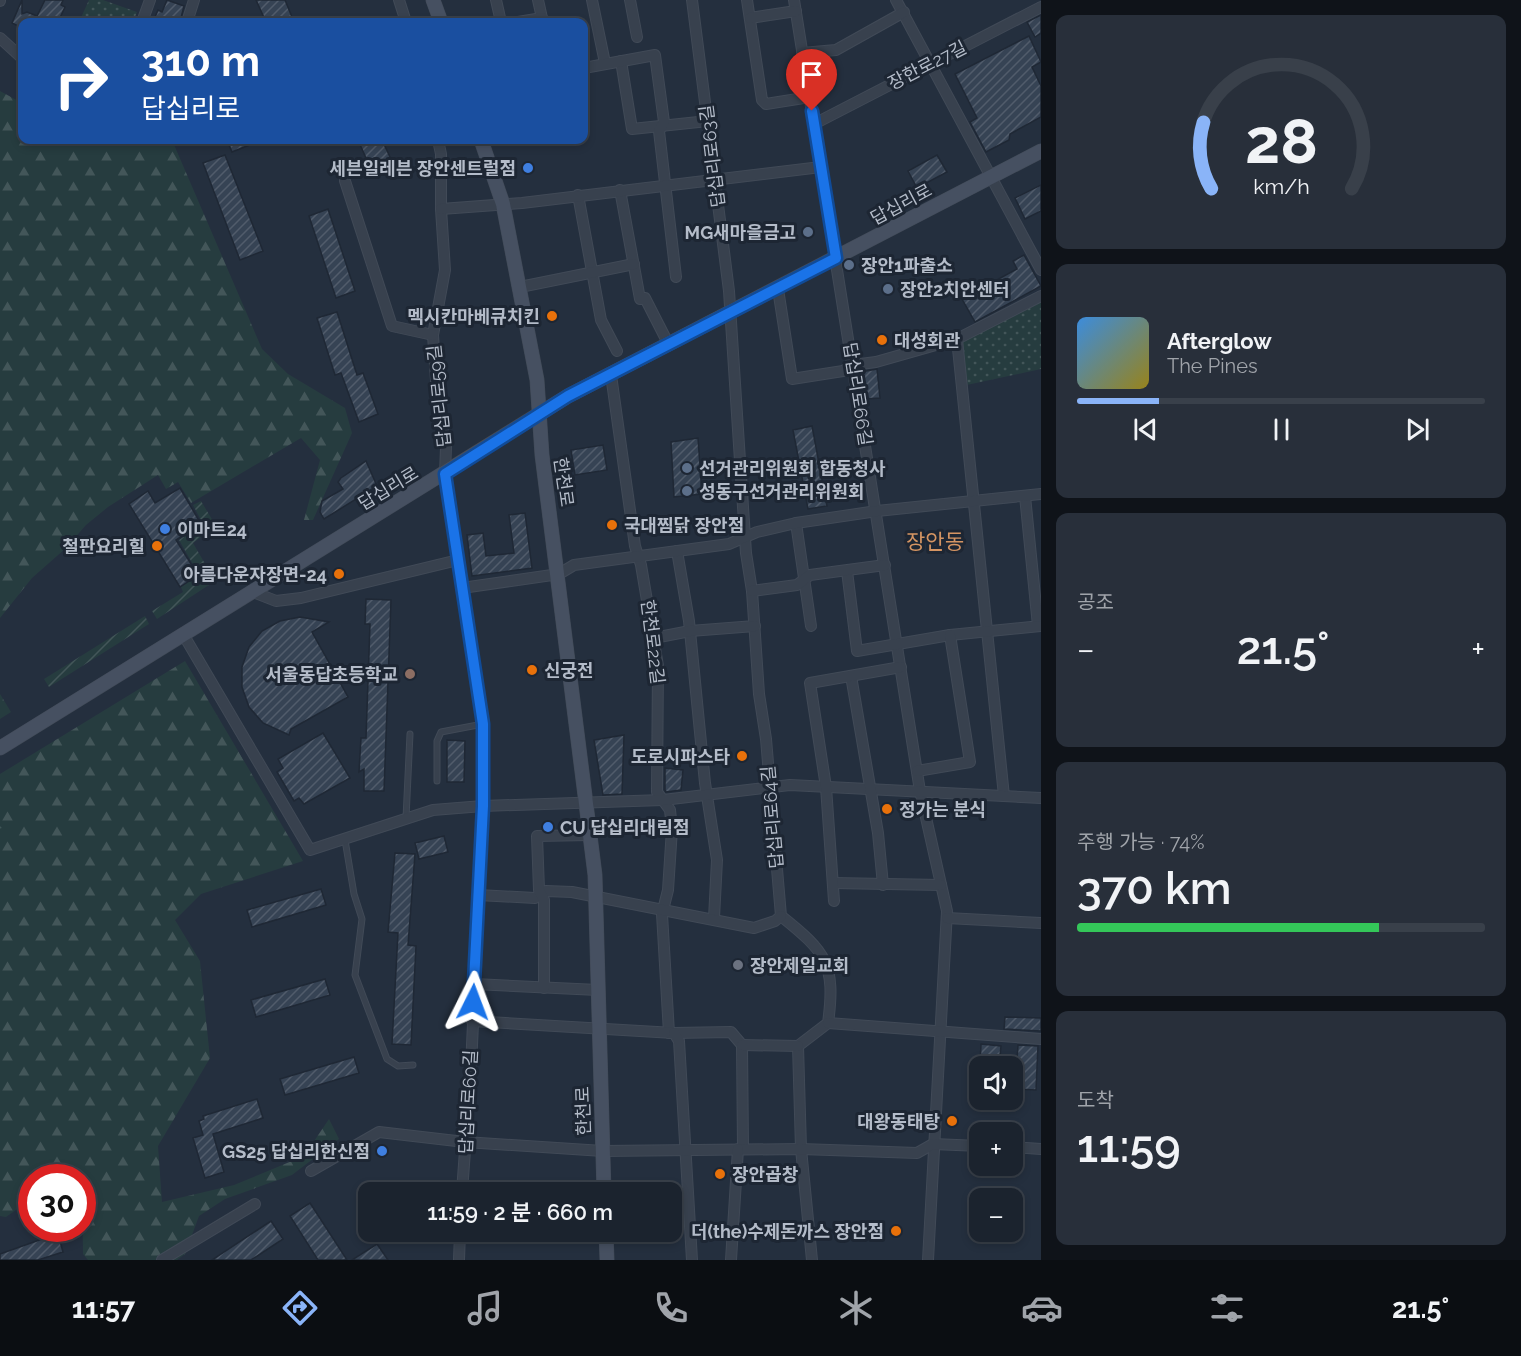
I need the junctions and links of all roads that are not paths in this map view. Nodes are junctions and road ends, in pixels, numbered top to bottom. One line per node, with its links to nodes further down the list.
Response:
1 (150, 0): 15 (street)
2 (193, 0): 16 (street)
3 (399, 0): 17 (street)
4 (433, 0): 18 (main road)
5 (496, 0): 19 (street)
6 (538, 0): 20 (street)
7 (592, 0): 27 (street)
8 (630, 0): 22 (street)
9 (692, 0): 31 (street, 답십리로63길)
10 (747, 0): 21 (street)
11 (896, 0): 14 (street)
12 (795, 5): 21 (street); 24 (street, 답십리로66길)
13 (1041, 7): 28 (street, 장한로27길)
14 (904, 12): 24 (street); 28 (street)
15 (143, 18)
16 (188, 18)
17 (405, 18)
18 (440, 18)
19 (500, 18)
20 (542, 18)
21 (750, 18): 30 (street)
22 (637, 37)
23 (0, 38): 25 (street)
24 (802, 53): 30 (street, 답십리로66길)
25 (18, 54)
26 (621, 61): 27 (street); 33 (street); 33 (street)
27 (605, 63): 29 (street)
28 (931, 63): 32 (street, 장한로27길); 38 (street)
29 (588, 67)
30 (810, 98): 32 (street, 답십리로66길)
31 (708, 121): 33 (street); 39 (street, 답십리로63길)
32 (814, 124): 37 (street, 답십리로66길)
33 (662, 126): 41 (street)
34 (439, 144): 45 (street, 답십리로59길)
35 (482, 144): 44 (main road, 한천로)
36 (1041, 151): 38 (main road, 답십리로)
37 (821, 167): 39 (street); 46 (street, 답십리로66길)
38 (991, 177): 46 (main road, 답십리로); 48 (street)
39 (714, 180): 41 (street); 54 (street, 답십리로63길)
40 (345, 181): 55 (street)
41 (666, 185): 42 (street); 50 (street)
42 (620, 190): 43 (street); 47 (street)
43 (578, 195): 44 (street); 49 (street)
44 (503, 204): 45 (street); 51 (main road, 한천로)
45 (441, 209): 55 (street, 답십리로59길)
46 (836, 258): 52 (main road, 답십리로); 59 (street, 답십리로66길)
47 (634, 264): 49 (street); 57 (street)
48 (1041, 270)
49 (592, 273): 51 (street); 58 (street)
50 (676, 277)
51 (520, 287): 61 (main road, 한천로)
52 (778, 289): 54 (main road, 답십리로); 59 (street)
53 (1041, 296): 56 (street)
54 (730, 313): 57 (main road, 답십리로); 68 (street, 답십리로64길)
55 (433, 335): 62 (street, 답십리로59길)
56 (957, 339): 59 (street); 65 (street)
57 (669, 345): 60 (main road, 답십리로)
58 (617, 351)
59 (853, 365): 66 (street, 답십리로66길)
60 (611, 375): 61 (main road, 답십리로); 70 (street, 한천로22길)
61 (539, 415): 62 (main road, 답십리로); 74 (main road, 한천로)
62 (445, 474): 71 (street, 답십리로60길); 78 (main road, 답십리로)
63 (1041, 494): 64 (street)
64 (1025, 496): 65 (street); 81 (street)
65 (974, 501): 66 (street); 83 (street)
66 (877, 511): 67 (street); 72 (street, 답십리로66길)
67 (796, 523): 68 (street); 75 (street)
68 (745, 538): 69 (street); 77 (street, 답십리로64길)
69 (677, 551): 70 (street); 82 (street)
70 (638, 555): 74 (street); 86 (street, 한천로22길)
71 (458, 560): 76 (street, 답십리로60길); 78 (street)
72 (885, 565): 73 (street); 87 (street, 답십리로66길)
73 (847, 571): 75 (street); 87 (street)
74 (559, 574): 76 (street); 103 (main road, 한천로)
75 (804, 580): 77 (street); 80 (street)
76 (462, 588): 90 (street, 답십리로60길)
77 (752, 591): 79 (street, 답십리로64길)
78 (252, 592): 84 (main road, 답십리로)
79 (755, 626): 82 (street); 96 (street, 답십리로64길)
80 (811, 626)
81 (1039, 626): 83 (street)
82 (690, 631): 86 (street); 99 (street)
83 (988, 631): 85 (street); 100 (street)
84 (183, 634): 92 (main road, 답십리로); 107 (street)
85 (950, 634): 87 (street); 93 (street)
86 (654, 638): 102 (street, 한천로22길)
87 (898, 645): 88 (street, 답십리로66길)
88 (901, 667): 89 (street); 93 (street, 답십리로66길)
89 (851, 676): 95 (street); 97 (street)
90 (483, 724): 94 (lane); 104 (street, 답십리로60길)
91 (410, 734): 105 (lane)
92 (0, 748)
93 (916, 771): 98 (street, 답십리로66길)
94 (437, 781)
95 (826, 787): 96 (street); 97 (street); 108 (street)
96 (770, 788): 99 (street); 116 (street, 답십리로64길)
97 (870, 789): 98 (street); 109 (street)
98 (920, 791): 100 (street); 110 (street, 답십리로66길)
99 (708, 793): 102 (street); 117 (street)
100 (1004, 796): 101 (street)
101 (1041, 798)
102 (663, 800): 103 (street); 115 (street, 한천로22길)
103 (586, 804): 104 (street); 106 (main road, 한천로)
104 (483, 806): 105 (street); 112 (street, 답십리로60길)
105 (406, 819): 107 (street)
106 (590, 835): 111 (street); 113 (main road, 한천로)
107 (345, 840): 131 (lane)
108 (833, 883): 109 (street); 114 (street)
109 (883, 885): 110 (street)
110 (941, 885): 118 (street, 답십리로66길)
111 (541, 895): 112 (street); 113 (street); 121 (street)
112 (478, 896): 120 (street, 답십리로60길)
113 (596, 898): 115 (street); 122 (main road, 한천로)
114 (834, 901)
115 (664, 908): 117 (street); 126 (street, 한천로22길)
116 (781, 916): 117 (street); 124 (street)
117 (714, 918)
118 (947, 918): 119 (street); 127 (street, 답십리로66길)
119 (1041, 923)
120 (474, 984): 121 (street); 123 (street, 답십리로60길)
121 (544, 988): 122 (street)
122 (598, 990): 125 (main road, 한천로)
123 (472, 1021): 125 (street); 132 (street, 답십리로60길)
124 (828, 1023): 127 (street); 130 (street)
125 (599, 1028): 126 (street); 140 (main road, 한천로)
126 (671, 1033): 129 (street); 139 (street, 한천로22길)
127 (939, 1033): 128 (street); 133 (street, 답십리로66길)
128 (1041, 1039)
129 (742, 1046): 130 (street); 136 (street)
130 (798, 1046): 137 (street)
131 (413, 1065)
132 (465, 1142): 140 (street); 141 (street); 142 (street, 답십리로60길)
133 (933, 1144): 134 (street); 137 (street); 153 (street, 답십리로66길)
134 (969, 1146)
135 (1023, 1148): 138 (street)
136 (741, 1149): 137 (street); 139 (street); 151 (street)
137 (801, 1149): 152 (street)
138 (1041, 1149)
139 (686, 1150): 140 (street); 150 (street, 한천로22길)
140 (603, 1151): 143 (main road, 한천로)
141 (311, 1170)
142 (463, 1182)
143 (604, 1182)
144 (255, 1204): 147 (street)
145 (460, 1242): 148 (street)
146 (606, 1242): 149 (main road)
147 (162, 1260)
148 (459, 1260)
149 (607, 1260)
150 (692, 1260)
151 (731, 1260)
152 (812, 1260)
153 (928, 1260)

